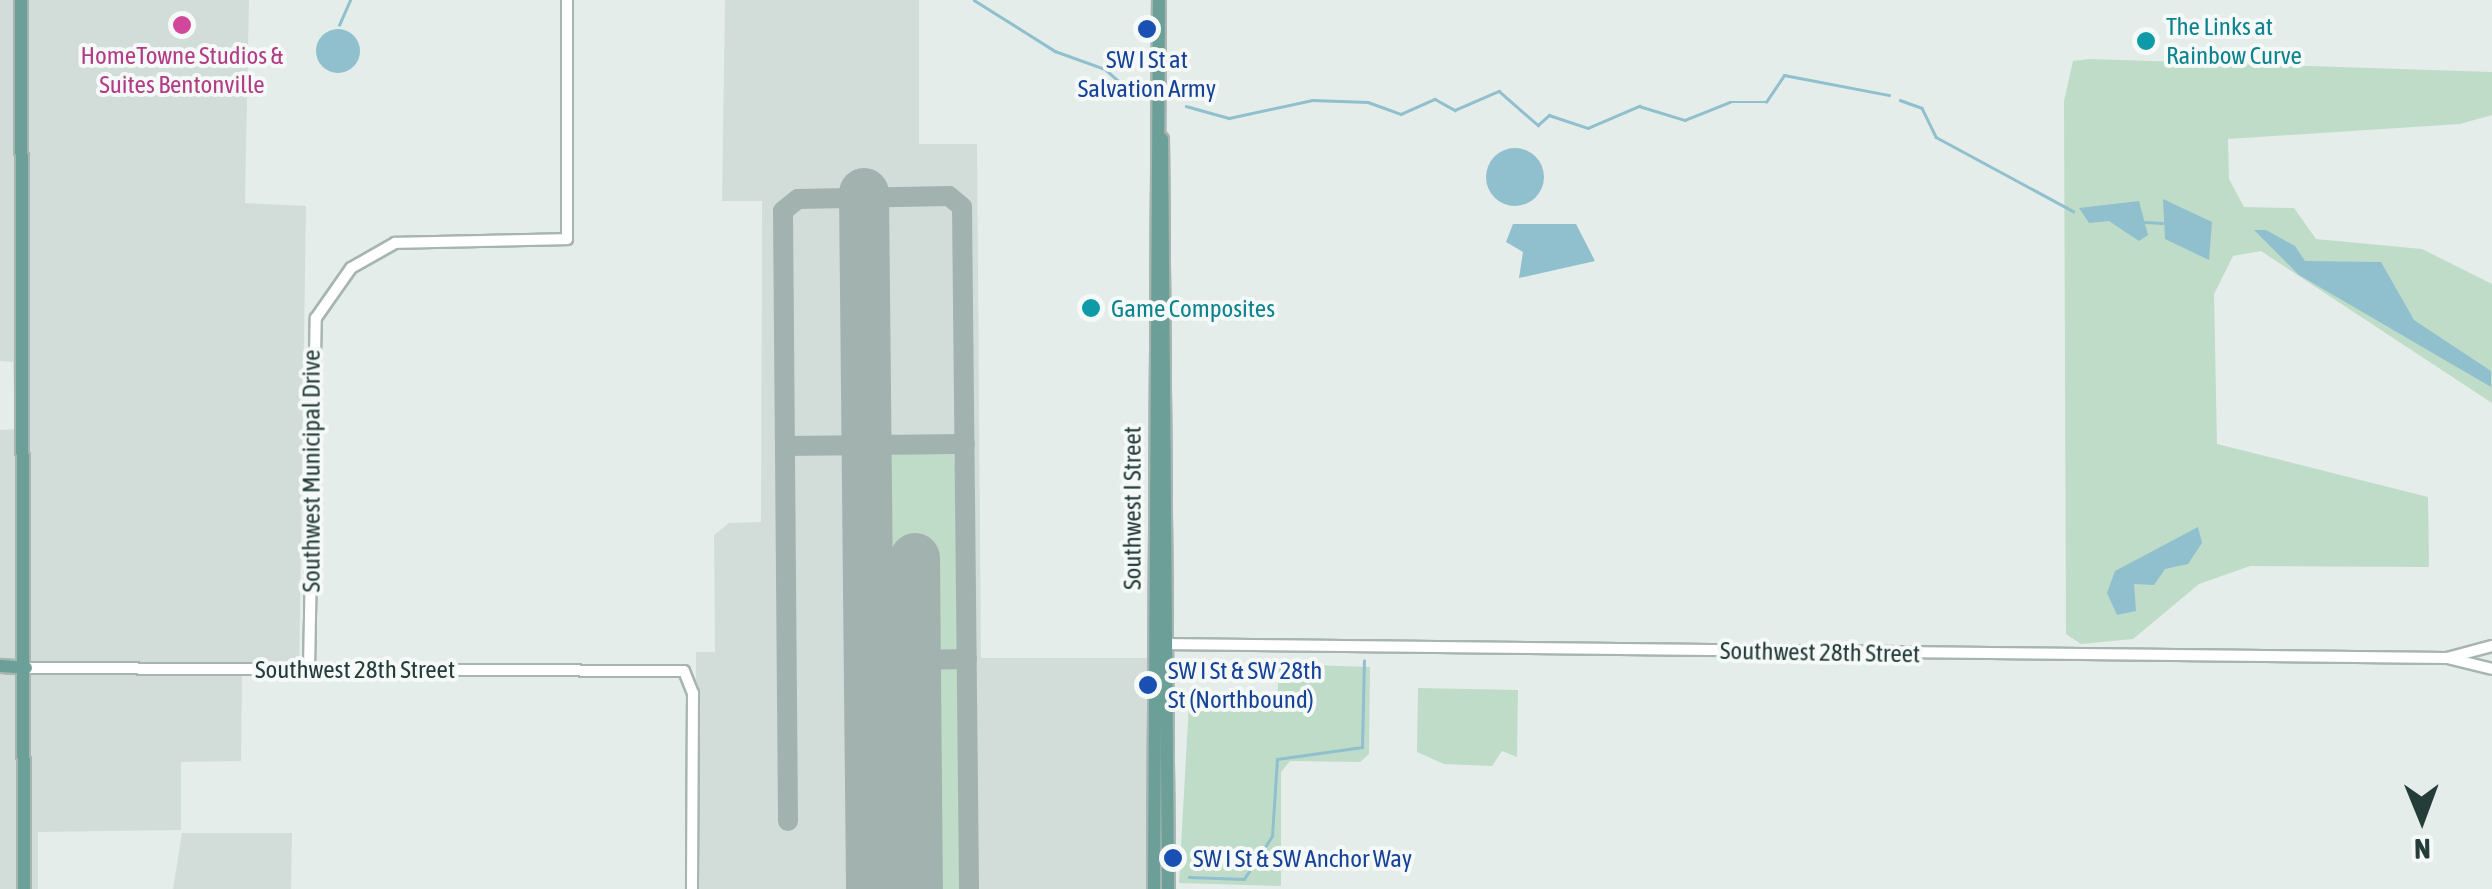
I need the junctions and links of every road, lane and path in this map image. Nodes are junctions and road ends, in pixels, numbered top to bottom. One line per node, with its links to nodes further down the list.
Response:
1 (21, 0): 8 (main road)
2 (567, 0): 9 (street, Southwest Municipal Drive)
3 (1160, 0): 4 (main road, Southwest I Street)
4 (1161, 644): 6 (street, Southwest 28th Street); 13 (main road, Southwest I Street); 14 (main road, Southwest I Street)
5 (2492, 647): 6 (street, Southwest 28th Street); 10 (street)
6 (2447, 658): 10 (street, Southwest 28th Street)
7 (0, 666): 8 (main road)
8 (26, 668): 9 (street, Southwest 28th Street); 11 (main road)
9 (309, 669): 12 (street, Southwest 28th Street)
10 (2492, 669)
11 (24, 889)
12 (692, 889)
13 (1154, 889)
14 (1168, 889)

